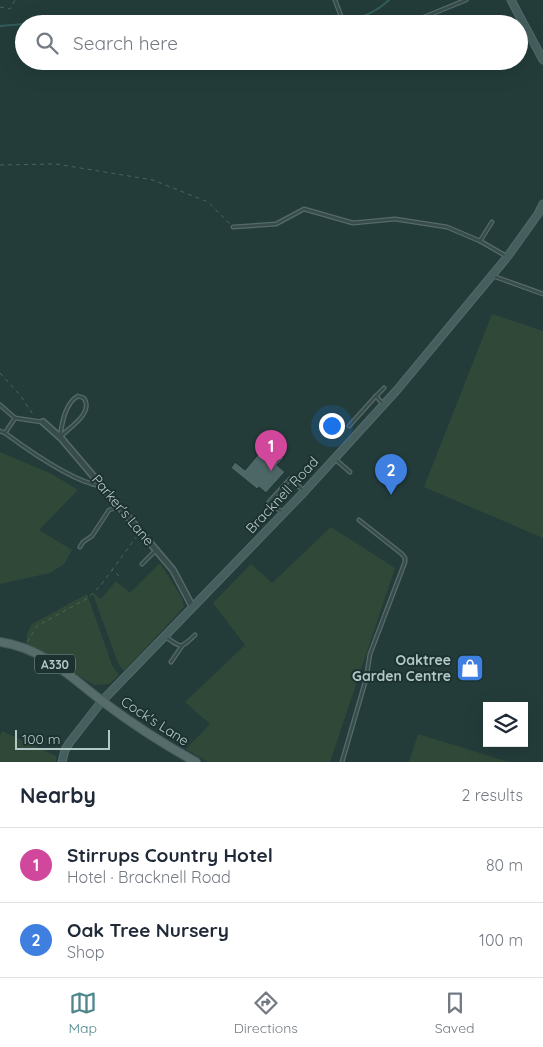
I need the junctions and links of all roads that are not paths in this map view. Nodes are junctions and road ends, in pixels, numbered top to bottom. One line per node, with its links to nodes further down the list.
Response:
1 (335, 0): 4 (lane)
2 (466, 0): 5 (lane)
3 (511, 0): 6 (main road)
4 (341, 15)
5 (429, 15)
6 (519, 15)
7 (528, 32): 8 (main road)
8 (543, 60)
9 (543, 204): 13 (main road, Bracknell Road)
10 (492, 222): 12 (lane)
11 (233, 227): 12 (lane)
12 (480, 242): 13 (lane)
13 (508, 256): 14 (main road, Bracknell Road)
14 (492, 276): 15 (lane); 18 (main road, Bracknell Road)
15 (543, 294)
16 (384, 388): 17 (lane)
17 (376, 396): 18 (lane); 22 (lane)
18 (383, 404): 26 (main road, Bracknell Road)
19 (0, 406): 20 (lane)
20 (15, 418): 21 (lane); 24 (lane)
21 (44, 422): 25 (street, Parker's Lane)
22 (349, 426)
23 (0, 430): 24 (lane)
24 (5, 433): 28 (lane)
25 (60, 437): 25 (lane); 28 (street, Parker's Lane)
26 (334, 458): 27 (lane); 29 (main road, Bracknell Road)
27 (350, 472)
28 (102, 486): 30 (street, Parker's Lane)
29 (304, 492): 31 (main road, Bracknell Road); 31 (lane)
30 (119, 507): 33 (lane); 34 (street, Parker's Lane)
31 (283, 513): 36 (main road, Bracknell Road)
32 (359, 520): 45 (lane)
33 (80, 547)
34 (156, 550): 35 (lane); 36 (street, Parker's Lane)
35 (142, 564)
36 (192, 606): 38 (main road, Bracknell Road)
37 (195, 635): 40 (lane)
38 (165, 636): 40 (lane); 42 (main road, Bracknell Road)
39 (0, 642): 42 (main road, A330)
40 (182, 646): 41 (lane)
41 (171, 662)
42 (102, 701): 43 (main road, Bracknell Road); 44 (main road, Cock's Lane / A330)
43 (62, 762)
44 (196, 762)
45 (342, 762)

